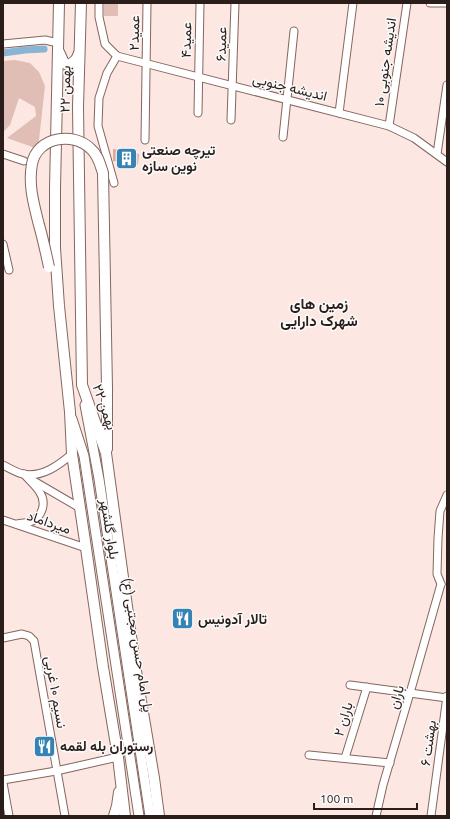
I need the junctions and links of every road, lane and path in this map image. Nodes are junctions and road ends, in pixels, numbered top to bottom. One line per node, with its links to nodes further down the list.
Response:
1 (59, 3): 13 (highway, ۲۲ بهمن)
2 (81, 3): 14 (highway, ۲۲ بهمن)
3 (99, 3): 15 (street)
4 (147, 3): 16 (street, عمید۲)
5 (200, 3): 17 (street, عمید۴)
6 (235, 3): 19 (street, عمید۶)
7 (353, 3): 22 (street)
8 (407, 3): 25 (street, اندیشه جنوبی ۱۰)
9 (430, 3): 10 (street)
10 (447, 4)
11 (294, 30): 20 (street)
12 (3, 44): 13 (street)
13 (58, 46): 14 (highway); 35 (highway, ۲۲ بهمن)
14 (80, 52): 36 (highway, ۲۲ بهمن)
15 (117, 56): 16 (street, اندیشه جنوبی); 32 (street)
16 (146, 64): 17 (street, اندیشه جنوبی); 27 (street, عمید۲)
17 (199, 77): 19 (street, اندیشه جنوبی); 21 (street, عمید۴)
18 (447, 84): 23 (street)
19 (232, 86): 20 (street, اندیشه جنوبی); 24 (street, عمید۶)
20 (287, 100): 22 (street, اندیشه جنوبی); 26 (street)
21 (198, 113)
22 (339, 113): 25 (street, اندیشه جنوبی)
23 (445, 113): 29 (street)
24 (231, 120)
25 (389, 126): 29 (street, اندیشه جنوبی)
26 (283, 137)
27 (145, 140)
28 (3, 154): 30 (street)
29 (437, 154): 31 (street, اندیشه جنوبی)
30 (24, 162)
31 (447, 162)
32 (114, 183)
33 (3, 244): 34 (street)
34 (9, 270)
35 (61, 322): 37 (highway, ۲۲ بهمن); 39 (highway, bridge)
36 (82, 384): 39 (highway, ۲۲ بهمن); 67 (main road, پل امام حسن مجتبی (ع))
37 (70, 412): 38 (highway, ۲۲ بهمن); 49 (main road, بلوار گلشهر)
38 (72, 454): 41 (street); 43 (highway, ۲۲ بهمن)
39 (107, 461): 61 (highway, ۲۲ بهمن)
40 (3, 465): 41 (street)
41 (24, 474): 43 (street); 45 (street)
42 (447, 495): 47 (street)
43 (80, 508): 46 (highway, ۲۲ بهمن)
44 (3, 520): 45 (street, میرداماد)
45 (14, 524): 46 (street, میرداماد)
46 (86, 548): 55 (highway, ۲۲ بهمن)
47 (444, 585): 52 (street, باران)
48 (3, 638): 58 (street, نسیم ۱۰ غربی)
49 (114, 651): 66 (main road, پل امام حسن مجتبی (ع))
50 (350, 685): 51 (street)
51 (367, 687): 52 (street); 56 (street, باران ۲)
52 (410, 693): 53 (street); 57 (street, باران)
53 (447, 698): 71 (street, بهشت ۶)
54 (309, 755): 56 (street)
55 (118, 757): 58 (street); 59 (highway, ۲۲ بهمن)
56 (345, 758): 57 (street)
57 (390, 763): 70 (street, باران)
58 (56, 770): 60 (street); 64 (street, نسیم ۱۰ غربی)
59 (120, 779): 62 (highway, ۲۲ بهمن); 65 (highway)
60 (3, 781): 63 (street)
61 (158, 802): 68 (highway); 69 (highway, ۲۲ بهمن)
62 (126, 815)
63 (9, 816)
64 (65, 816)
65 (114, 816)
66 (139, 816)
67 (150, 816)
68 (155, 816)
69 (160, 816)
70 (376, 816)
71 (431, 816)

